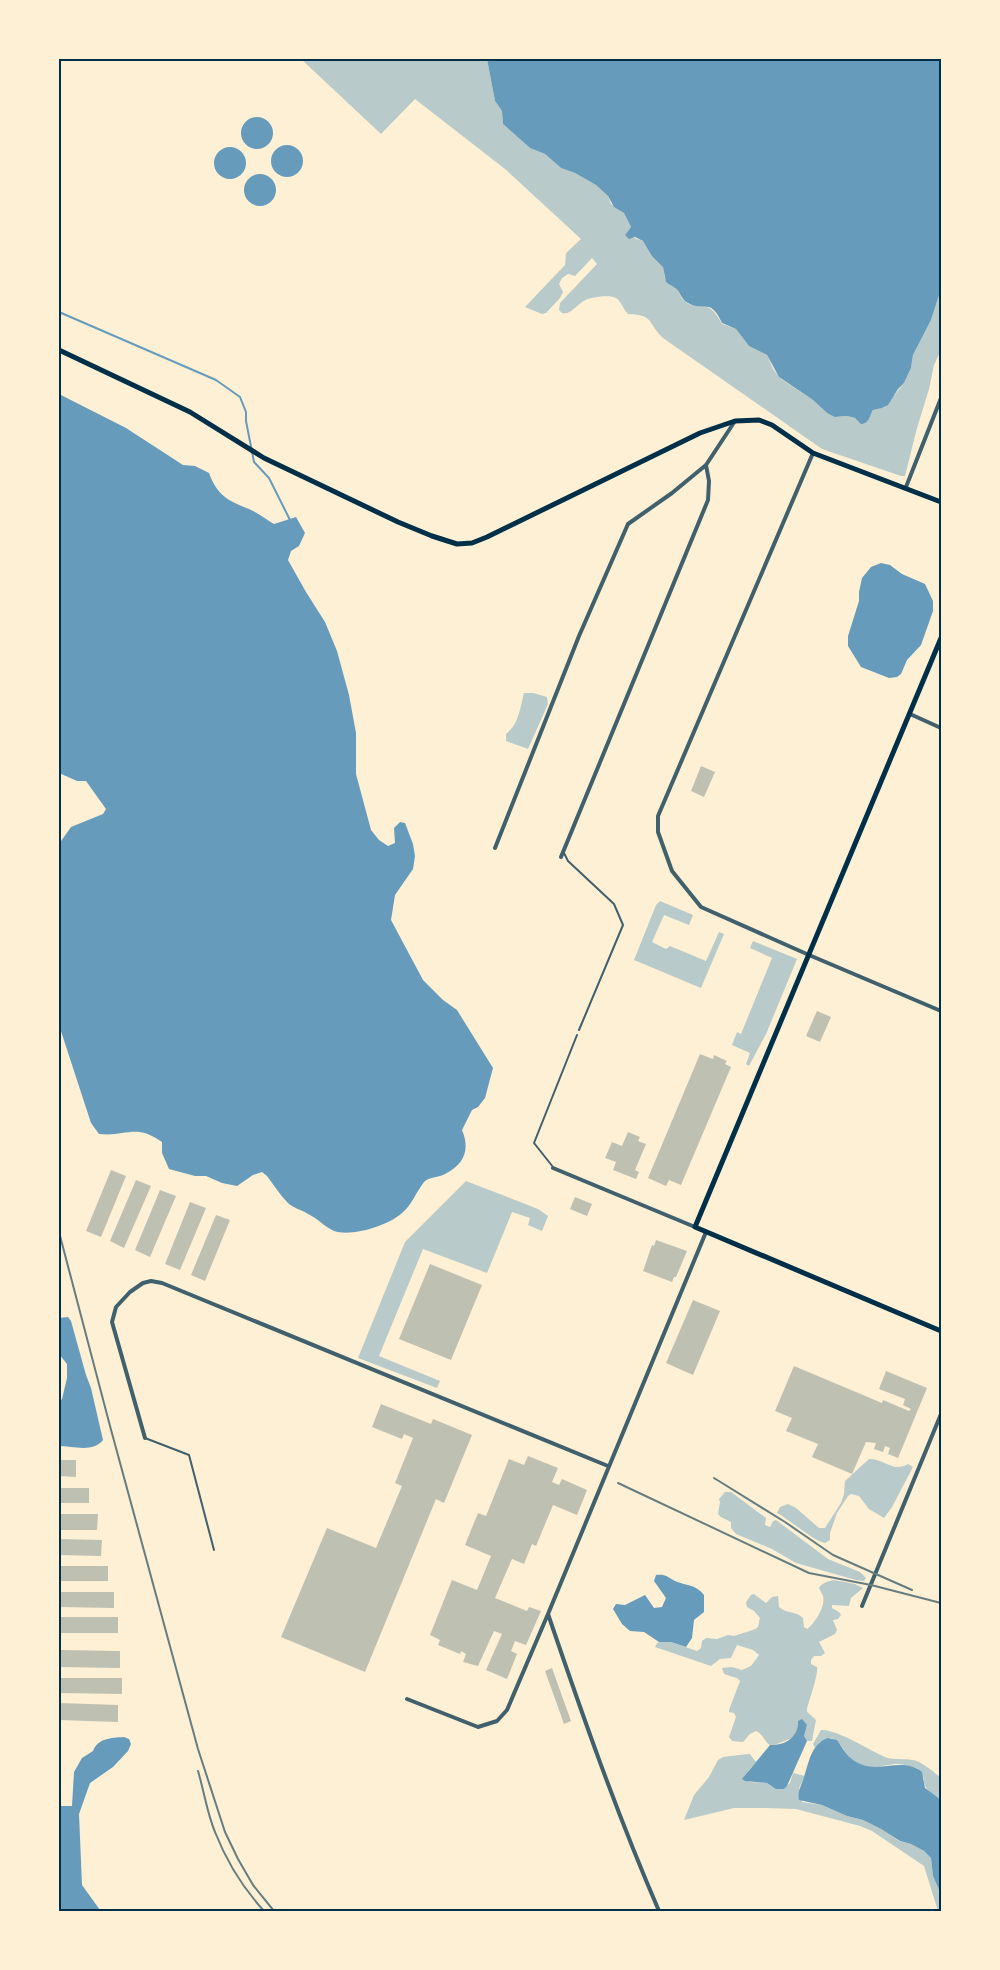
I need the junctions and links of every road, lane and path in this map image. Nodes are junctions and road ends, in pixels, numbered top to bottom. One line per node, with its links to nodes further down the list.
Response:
1 (59, 350): 3 (main road)
2 (941, 398): 6 (street)
3 (736, 421): 4 (main road); 5 (street)
4 (814, 453): 6 (main road); 14 (street)
5 (706, 465): 11 (street); 12 (street)
6 (906, 487): 7 (main road)
7 (941, 502)
8 (941, 638): 9 (main road)
9 (910, 714): 10 (street); 14 (main road)
10 (941, 728)
11 (495, 848)
12 (563, 851): 13 (street); 16 (lane)
13 (561, 858)
14 (809, 955): 15 (street); 19 (main road)
15 (941, 1011)
16 (579, 1030)
17 (577, 1035): 18 (lane)
18 (553, 1168): 19 (street)
19 (694, 1227): 20 (main road)
20 (706, 1232): 21 (main road); 24 (street)
21 (941, 1331)
22 (941, 1414): 26 (street)
23 (145, 1438): 24 (street); 25 (lane)
24 (608, 1466): 27 (street)
25 (214, 1550)
26 (862, 1606)
27 (548, 1614): 28 (street); 29 (street)
28 (408, 1699)
29 (659, 1911)

